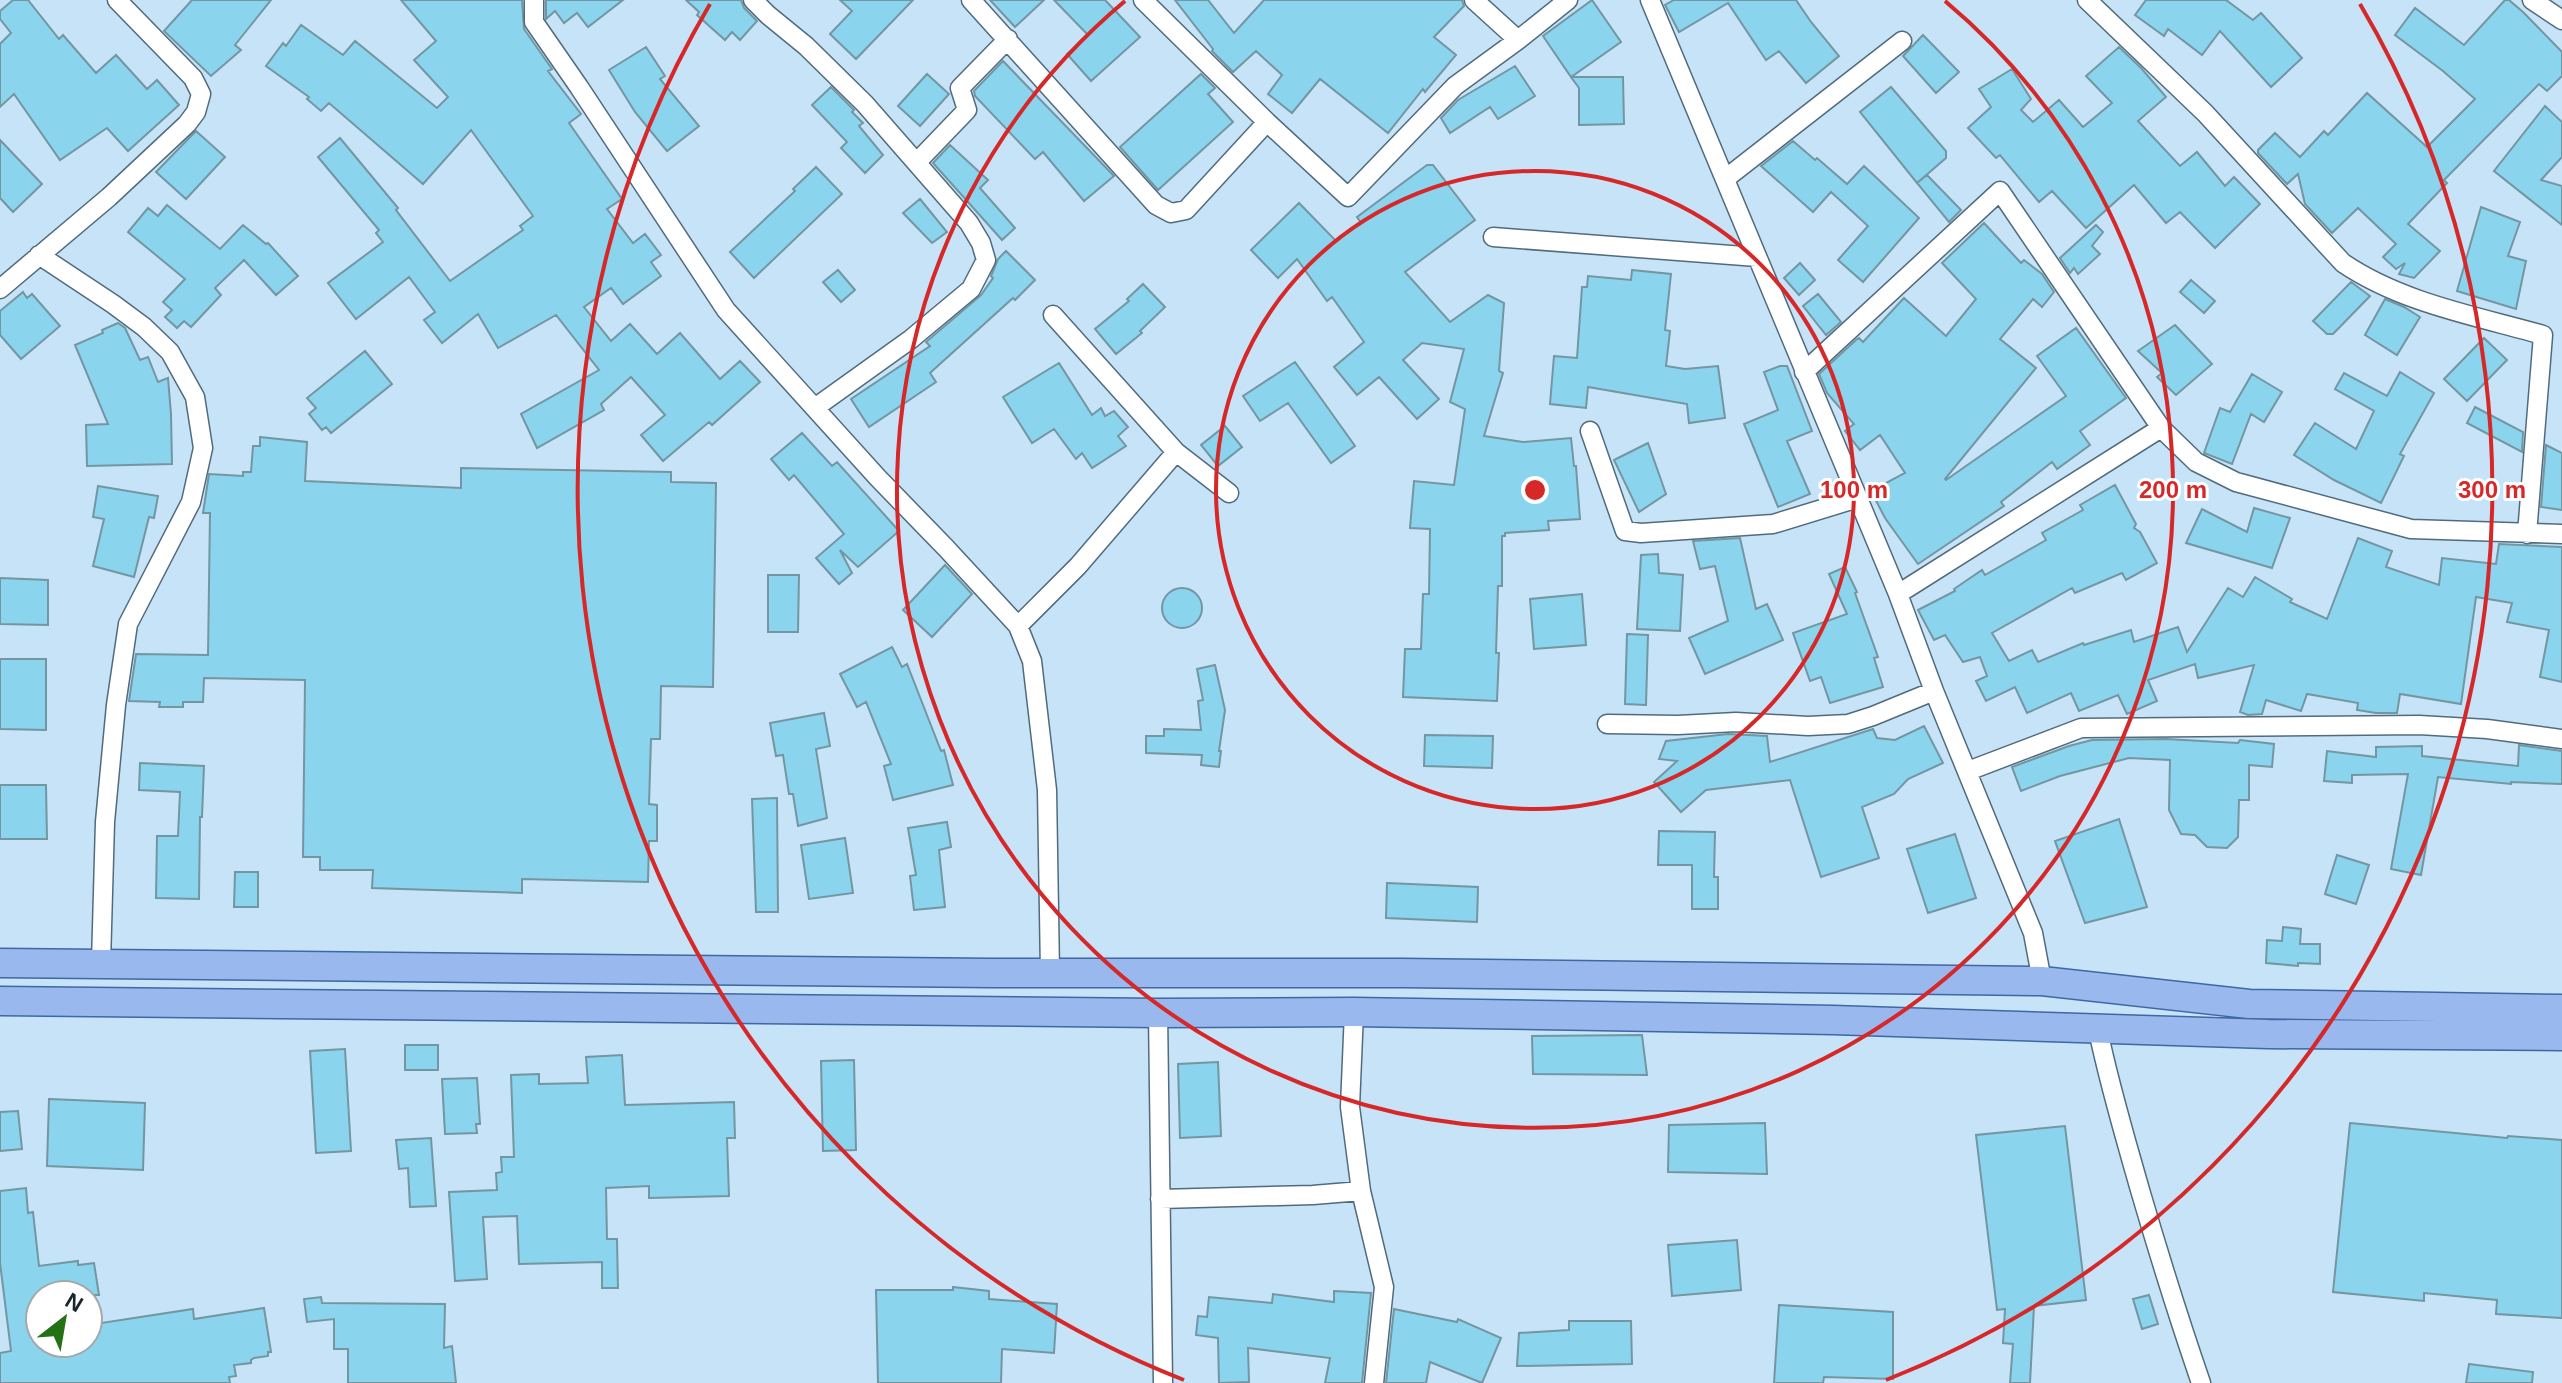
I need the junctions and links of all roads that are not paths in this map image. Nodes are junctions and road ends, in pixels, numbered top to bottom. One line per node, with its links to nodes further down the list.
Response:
1 (117, 0): 19 (street)
2 (534, 0): 24 (street)
3 (753, 0): 16 (street)
4 (971, 0): 12 (street)
5 (1143, 0): 15 (street)
6 (1474, 0): 13 (street)
7 (1568, 0): 13 (street)
8 (1650, 0): 17 (street)
9 (2087, 0): 30 (street)
10 (2532, 0): 11 (street)
11 (2562, 20)
12 (1008, 39): 15 (street); 16 (street)
13 (1518, 40): 15 (street)
14 (1902, 41): 17 (street)
15 (1267, 122)
16 (917, 162): 24 (street)
17 (1725, 179): 20 (street)
18 (1493, 237): 20 (street)
19 (39, 255): 21 (street); 39 (street)
20 (1757, 257): 23 (street)
21 (0, 289)
22 (1053, 315): 27 (street)
23 (1804, 372): 25 (street); 29 (street)
24 (816, 407): 33 (street)
25 (2161, 428): 30 (street); 32 (street)
26 (1590, 431): 29 (street)
27 (1176, 452): 28 (street); 33 (street)
28 (1229, 493)
29 (1858, 498): 32 (street)
30 (2527, 534): 31 (street)
31 (2562, 534)
32 (1898, 594): 34 (street)
33 (1018, 626): 42 (street)
34 (1934, 691): 35 (street); 37 (street)
35 (1607, 724)
36 (2562, 739): 37 (street)
37 (1968, 771): 44 (street)
38 (0, 963): 39 (main road)
39 (101, 963): 40 (main road)
40 (623, 969): 41 (main road); 46 (main road)
41 (991, 973): 42 (main road); 48 (main road)
42 (1050, 973): 43 (main road)
43 (1831, 978): 44 (main road); 51 (main road)
44 (2042, 981): 47 (main road)
45 (0, 1001): 46 (main road)
46 (624, 1008): 48 (main road)
47 (2562, 1009)
48 (989, 1010): 50 (main road)
49 (1354, 1012): 50 (main road); 51 (main road); 54 (street)
50 (1158, 1013): 55 (street)
51 (1833, 1020): 52 (main road)
52 (2098, 1030): 53 (main road); 58 (street)
53 (2562, 1036)
54 (1361, 1191): 55 (street); 57 (street)
55 (1160, 1199): 56 (street)
56 (1163, 1383)
57 (1374, 1383)
58 (2201, 1383)

